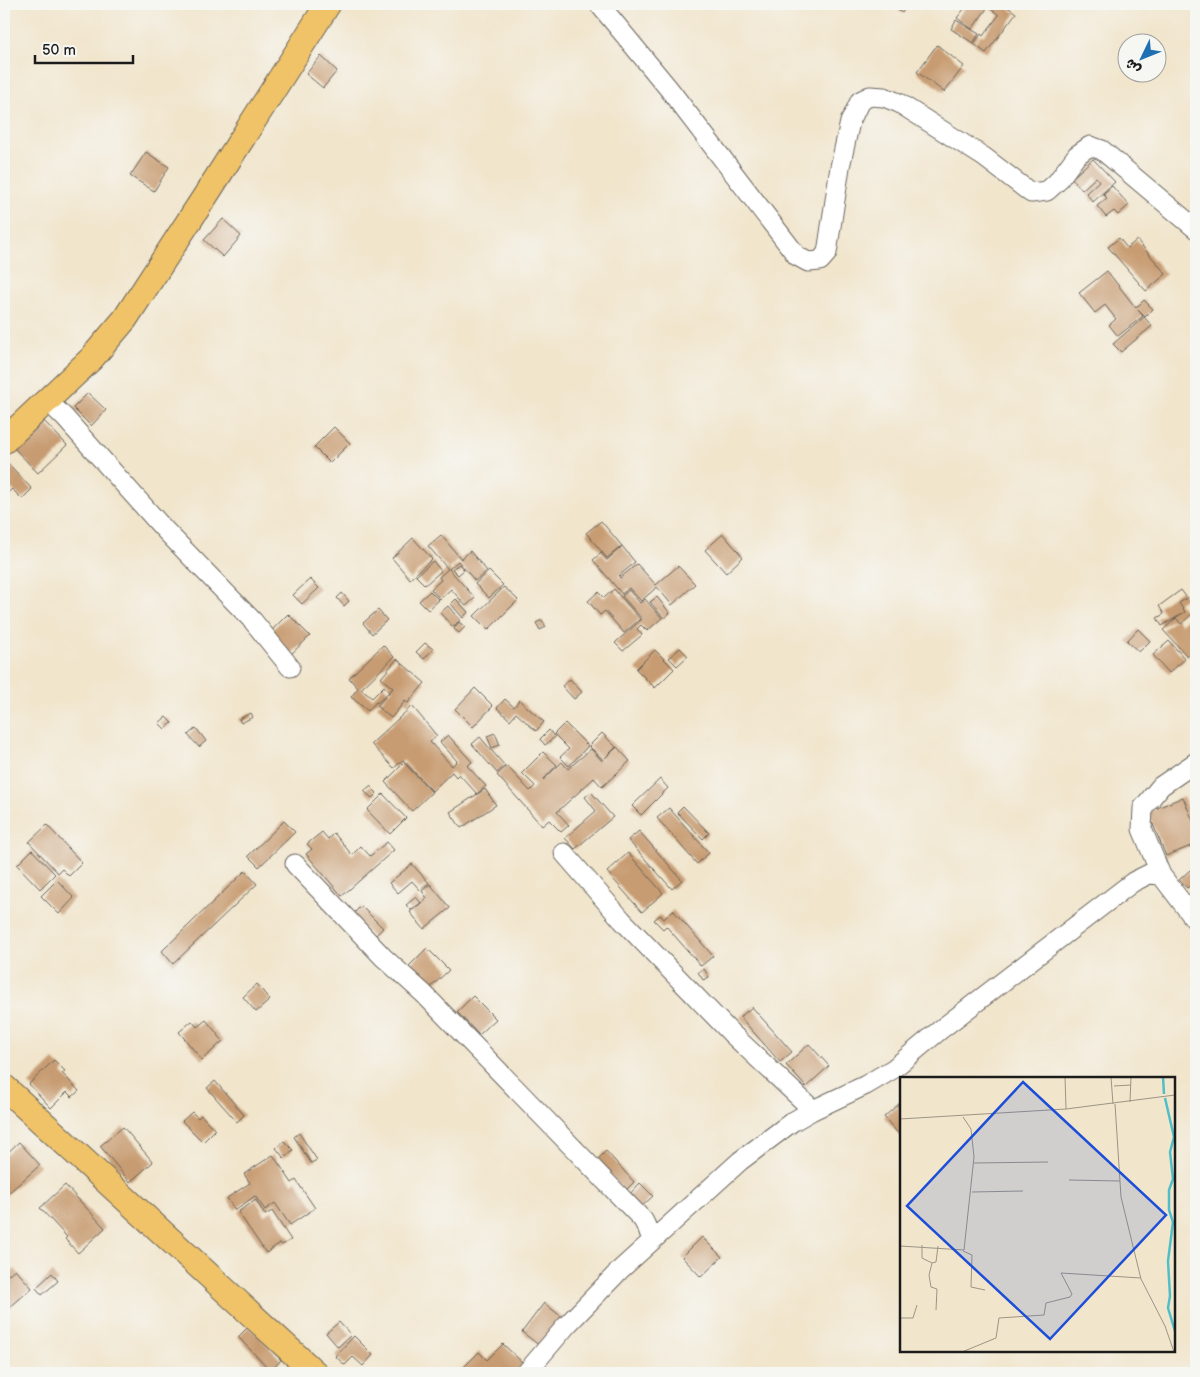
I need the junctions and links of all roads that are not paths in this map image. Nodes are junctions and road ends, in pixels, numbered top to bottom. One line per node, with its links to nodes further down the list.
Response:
1 (328, 4): 4 (main road)
2 (599, 4): 3 (street)
3 (1196, 229)
4 (47, 400): 5 (main road); 6 (street)
5 (4, 441)
6 (290, 667)
7 (1196, 762): 10 (street)
8 (564, 854): 13 (street)
9 (295, 864): 14 (street)
10 (1161, 875): 11 (street); 13 (street)
11 (1196, 921)
12 (4, 1087): 15 (main road)
13 (814, 1110): 14 (street)
14 (653, 1240): 16 (street)
15 (315, 1373)
16 (526, 1373)

